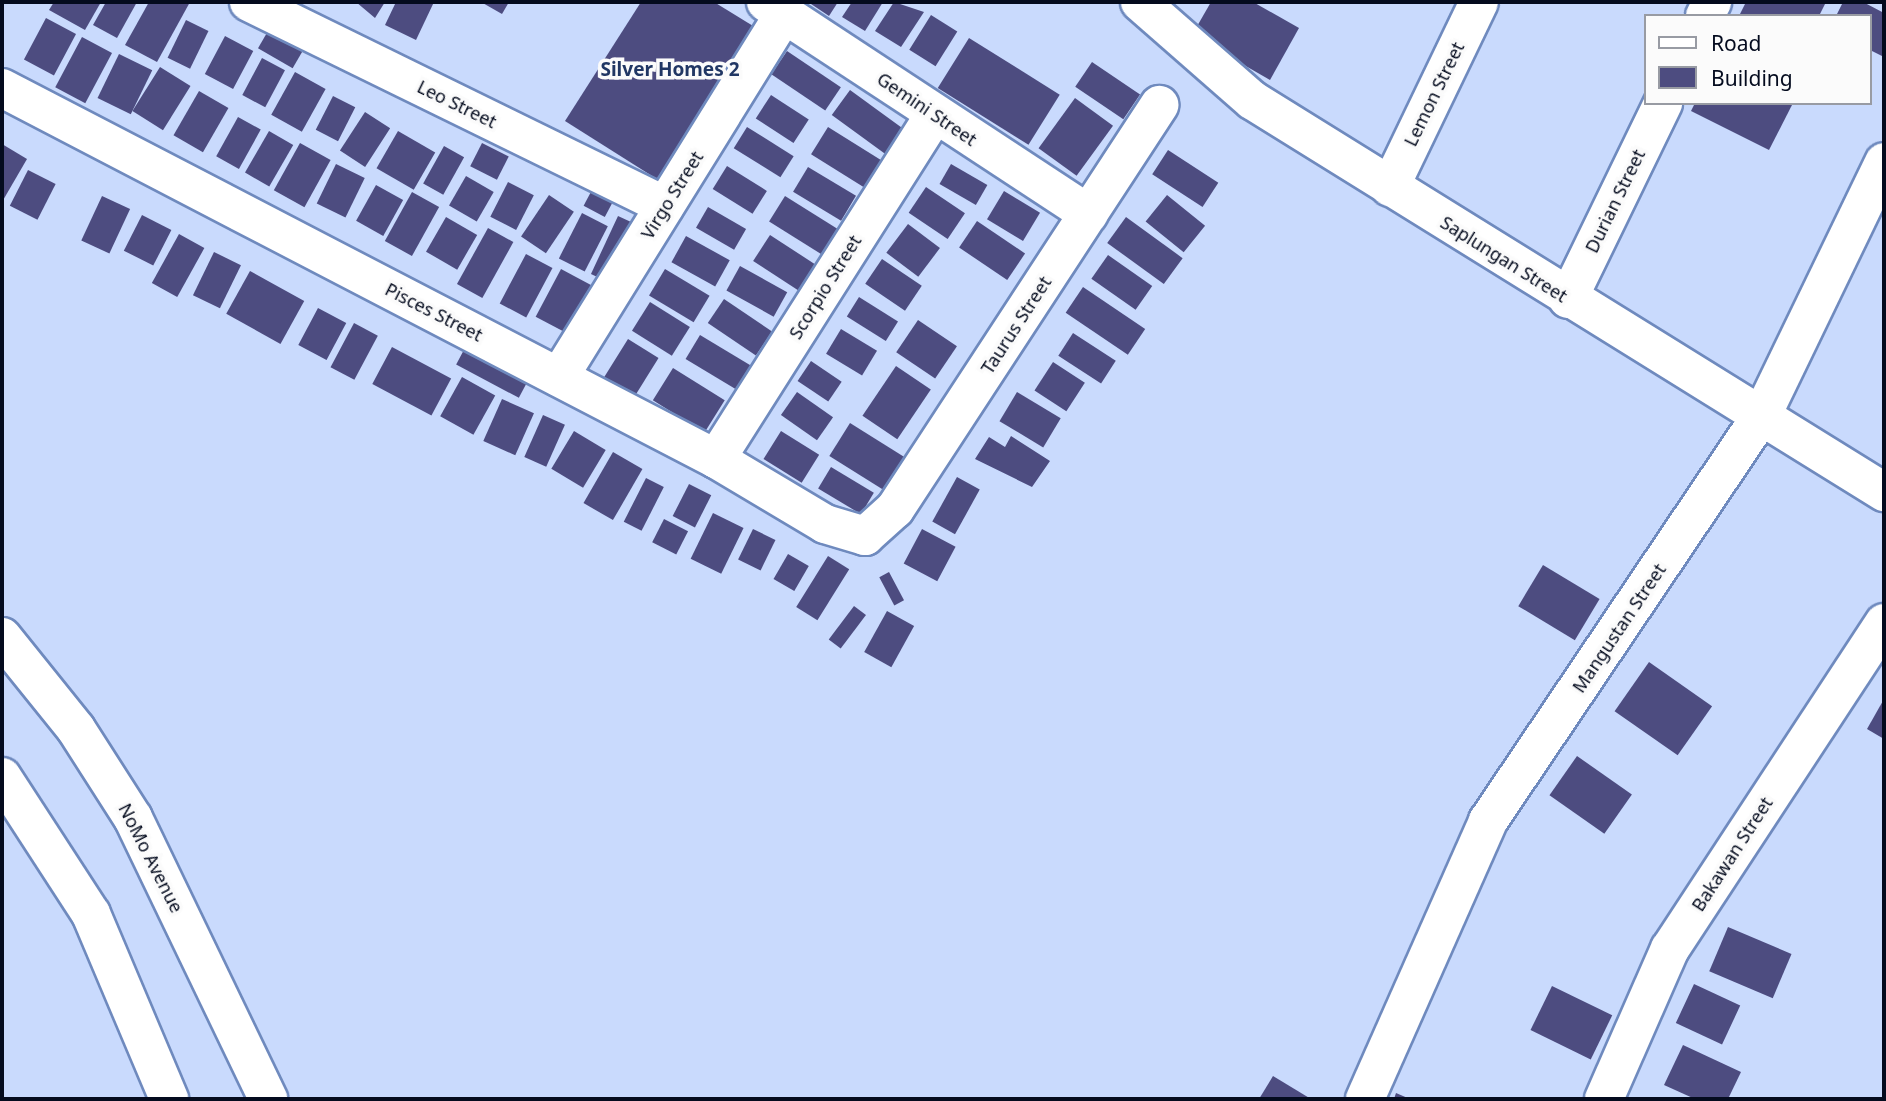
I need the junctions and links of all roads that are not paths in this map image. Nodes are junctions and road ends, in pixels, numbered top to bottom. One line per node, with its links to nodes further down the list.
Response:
1 (249, 2): 11 (street, Leo Street)
2 (1140, 2): 10 (street, Saplungan Street)
3 (1479, 2): 10 (street, Lemon Street)
4 (775, 8): 8 (street, Gemini Street); 11 (street, Virgo Street)
5 (2, 88): 14 (street, Pisces Street)
6 (1159, 105): 12 (street, Taurus Street)
7 (1662, 105): 13 (street, Durian Street)
8 (934, 115): 12 (street, Gemini Street); 16 (street, Scorpio Street)
9 (1884, 162): 15 (street, Mangustan Street)
10 (1390, 187): 13 (street, Saplungan Street)
11 (665, 206): 14 (street, Virgo Street)
12 (1089, 214): 18 (street, Taurus Street)
13 (1568, 299): 15 (street, Saplungan Street)
14 (559, 377): 16 (street, Pisces Street)
15 (1761, 418): 17 (street, Saplungan Street); 24 (street, Mangustan Street)
16 (716, 459): 18 (street, Pisces Street)
17 (1884, 492)
18 (864, 536)
19 (1884, 623): 25 (street, Bakawan Street)
20 (2, 637): 23 (street, NoMo Avenue)
21 (2, 777): 22 (street)
22 (169, 1099)
23 (268, 1099)
24 (1365, 1099)
25 (1604, 1099)

